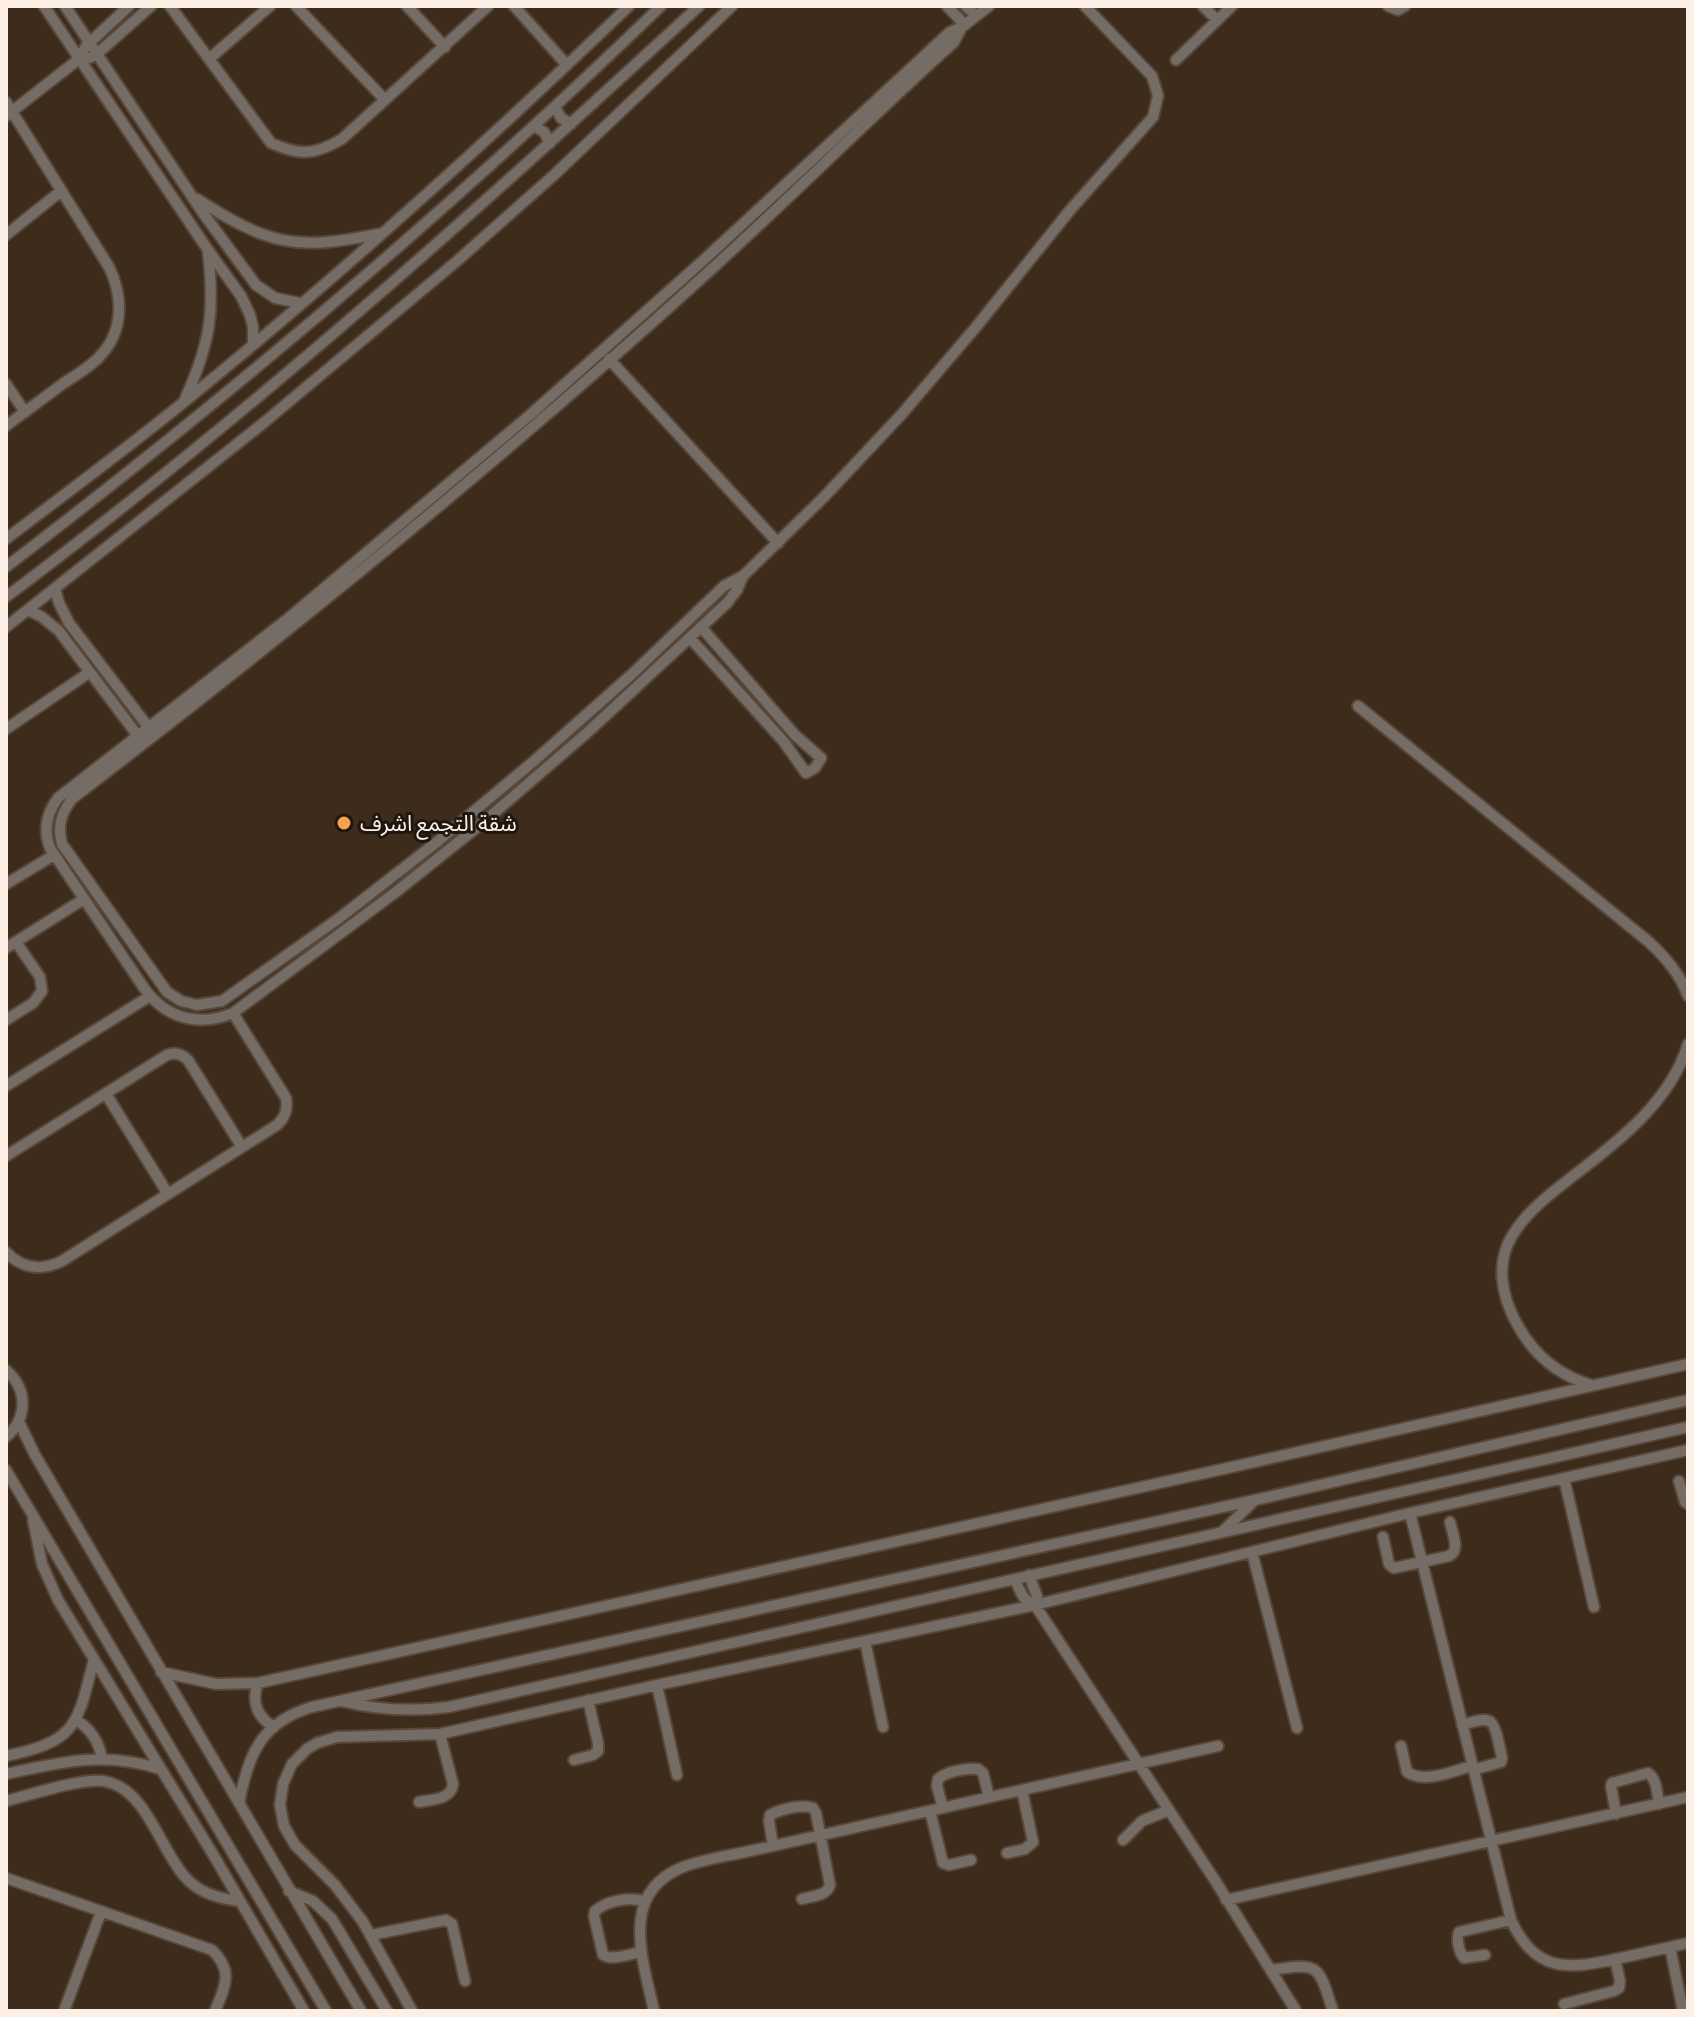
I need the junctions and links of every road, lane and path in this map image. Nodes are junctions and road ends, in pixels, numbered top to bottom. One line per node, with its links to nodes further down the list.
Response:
1 (44, 6): 29 (street)
2 (65, 6): 26 (street)
3 (129, 6): 26 (street)
4 (151, 6): 28 (street)
5 (170, 6): 30 (street)
6 (270, 6): 30 (street)
7 (296, 6): 33 (street)
8 (407, 6): 27 (street)
9 (488, 6): 27 (street)
10 (514, 6): 32 (street)
11 (661, 6): 34 (street)
12 (699, 6): 36 (street)
13 (732, 6): 60 (street)
14 (947, 6): 25 (street)
15 (966, 6): 23 (street)
16 (989, 6): 23 (street)
17 (1085, 6): 57 (street)
18 (1203, 6): 24 (street)
19 (1232, 6): 24 (street)
20 (1388, 6): 21 (street)
21 (1405, 6)
22 (626, 7): 32 (street)
23 (976, 16): 25 (street)
24 (1217, 20): 31 (street)
25 (964, 26): 46 (street)
26 (90, 42): 28 (street); 29 (street)
27 (445, 47): 33 (street)
28 (97, 54): 29 (street); 41 (street)
29 (79, 59): 35 (street); 45 (street)
30 (209, 59): 33 (street)
31 (1176, 60)
32 (567, 65): 39 (street)
33 (385, 100)
34 (555, 107): 36 (street); 37 (street)
35 (8, 110): 40 (street)
36 (571, 124): 38 (street)
37 (534, 126): 38 (street); 42 (street)
38 (550, 143): 61 (street)
39 (438, 183): 42 (street); 43 (street)
40 (61, 191): 44 (street); 52 (street)
41 (191, 195): 43 (street); 47 (street)
42 (454, 199): 58 (street)
43 (380, 234): 47 (street)
44 (6, 235)
45 (208, 250): 48 (street); 51 (street)
46 (712, 261): 49 (street); 53 (street)
47 (300, 303): 48 (street)
48 (253, 343): 51 (street)
49 (609, 359): 53 (street); 57 (street)
50 (6, 384): 52 (street)
51 (184, 402): 56 (street)
52 (25, 412): 54 (street)
53 (534, 419): 55 (street)
54 (6, 426)
55 (435, 503): 74 (street); 76 (street)
56 (6, 539)
57 (778, 543): 59 (street)
58 (6, 567)
59 (743, 576): 66 (street); 71 (street)
60 (55, 589): 62 (street); 63 (street)
61 (6, 597)
62 (28, 610): 64 (street); 65 (street)
63 (65, 616): 64 (street); 68 (street)
64 (54, 626): 69 (street)
65 (6, 627)
66 (701, 627): 67 (street); 67 (street)
67 (690, 638): 72 (street)
68 (87, 647): 69 (street); 74 (street)
69 (77, 655): 70 (street)
70 (90, 672): 75 (street); 76 (street)
71 (631, 675): 72 (street); 77 (street)
72 (641, 685): 78 (street)
73 (1358, 706): 87 (street)
74 (149, 728): 76 (street)
75 (6, 729)
76 (138, 741): 79 (street); 84 (street)
77 (477, 809): 78 (street); 84 (street)
78 (486, 820): 85 (street)
79 (54, 855): 80 (street); 81 (street)
80 (6, 884)
81 (84, 899): 82 (street); 86 (street)
82 (16, 942): 83 (street); 89 (street)
83 (6, 948)
84 (274, 965): 85 (street)
85 (282, 977): 88 (street)
86 (150, 996): 88 (street); 91 (street)
87 (1688, 996)
88 (233, 1013): 93 (street)
89 (6, 1020)
90 (1688, 1044): 99 (street)
91 (6, 1086)
92 (106, 1094): 93 (street); 94 (street); 95 (street)
93 (242, 1147): 95 (street)
94 (6, 1156)
95 (168, 1194): 96 (street)
96 (6, 1252)
97 (1688, 1364): 99 (street)
98 (6, 1370): 101 (street)
99 (1593, 1385): 124 (street)
100 (1688, 1400): 108 (street)
101 (19, 1422): 103 (street); 123 (street)
102 (1688, 1427): 113 (street)
103 (6, 1437)
104 (1688, 1450): 106 (street)
105 (6, 1470): 111 (street)
106 (1564, 1478): 110 (street); 120 (street)
107 (1679, 1481): 109 (street)
108 (1255, 1500): 113 (street); 127 (street)
109 (1688, 1504)
110 (1410, 1513): 115 (street); 116 (street)
111 (32, 1514): 122 (street); 159 (street)
112 (1450, 1522): 116 (street)
113 (1222, 1532): 117 (street)
114 (1383, 1537): 116 (street)
115 (1252, 1552): 119 (street); 132 (street)
116 (1423, 1562): 129 (street)
117 (1029, 1575): 118 (street); 119 (street)
118 (1015, 1579): 119 (street); 127 (street)
119 (1035, 1605): 121 (street); 139 (street)
120 (1594, 1607)
121 (865, 1641): 125 (street); 131 (street)
122 (94, 1659): 128 (street); 141 (street)
123 (161, 1672): 124 (street); 149 (street)
124 (258, 1683): 130 (street)
125 (657, 1685): 126 (street); 143 (street)
126 (588, 1700): 133 (street); 138 (street)
127 (339, 1701): 130 (street)
128 (76, 1720): 136 (street); 137 (street)
129 (1462, 1725): 140 (street); 140 (street)
130 (274, 1727): 149 (street)
131 (883, 1727)
132 (1297, 1728)
133 (440, 1734): 148 (street); 171 (street)
134 (1218, 1746): 139 (street)
135 (1401, 1746): 140 (street)
136 (6, 1756)
137 (102, 1759): 141 (street); 142 (street)
138 (574, 1760)
139 (1140, 1764): 144 (street); 152 (street)
140 (1473, 1768): 157 (street)
141 (160, 1769): 161 (street)
142 (6, 1774)
143 (677, 1775)
144 (1022, 1790): 145 (street); 160 (street)
145 (989, 1797): 151 (street); 151 (street)
146 (1688, 1797): 150 (street)
147 (6, 1801): 167 (street)
148 (419, 1802)
149 (239, 1803): 164 (street)
150 (1659, 1804): 154 (street); 154 (street)
151 (943, 1808): 153 (street)
152 (1169, 1810): 156 (street); 166 (street)
153 (930, 1811): 155 (street); 162 (street)
154 (1616, 1814): 157 (street)
155 (820, 1835): 158 (street); 158 (street); 165 (street)
156 (1123, 1840)
157 (1491, 1842): 166 (street); 170 (street)
158 (773, 1846): 168 (street)
159 (230, 1847): 161 (street); 183 (street)
160 (1007, 1853)
161 (214, 1856): 167 (street)
162 (971, 1860)
163 (6, 1878): 169 (street)
164 (289, 1891): 184 (street); 185 (street)
165 (802, 1899)
166 (1226, 1900): 177 (street)
167 (240, 1901): 182 (street)
168 (645, 1901): 174 (street); 174 (street)
169 (101, 1912): 180 (street); 181 (street)
170 (1511, 1920): 175 (street); 176 (street)
171 (371, 1935): 178 (street); 186 (street)
172 (1688, 1943): 173 (street)
173 (1670, 1947): 176 (street); 190 (street)
174 (641, 1952): 187 (street)
175 (1485, 1955)
176 (1615, 1959): 179 (street)
177 (1271, 1970): 188 (street); 189 (street)
178 (465, 1981)
179 (1564, 2004)
180 (64, 2011)
181 (215, 2011)
182 (304, 2011)
183 (326, 2011)
184 (361, 2011)
185 (387, 2011)
186 (412, 2011)
187 (654, 2011)
188 (1296, 2011)
189 (1333, 2011)
190 (1683, 2011)

